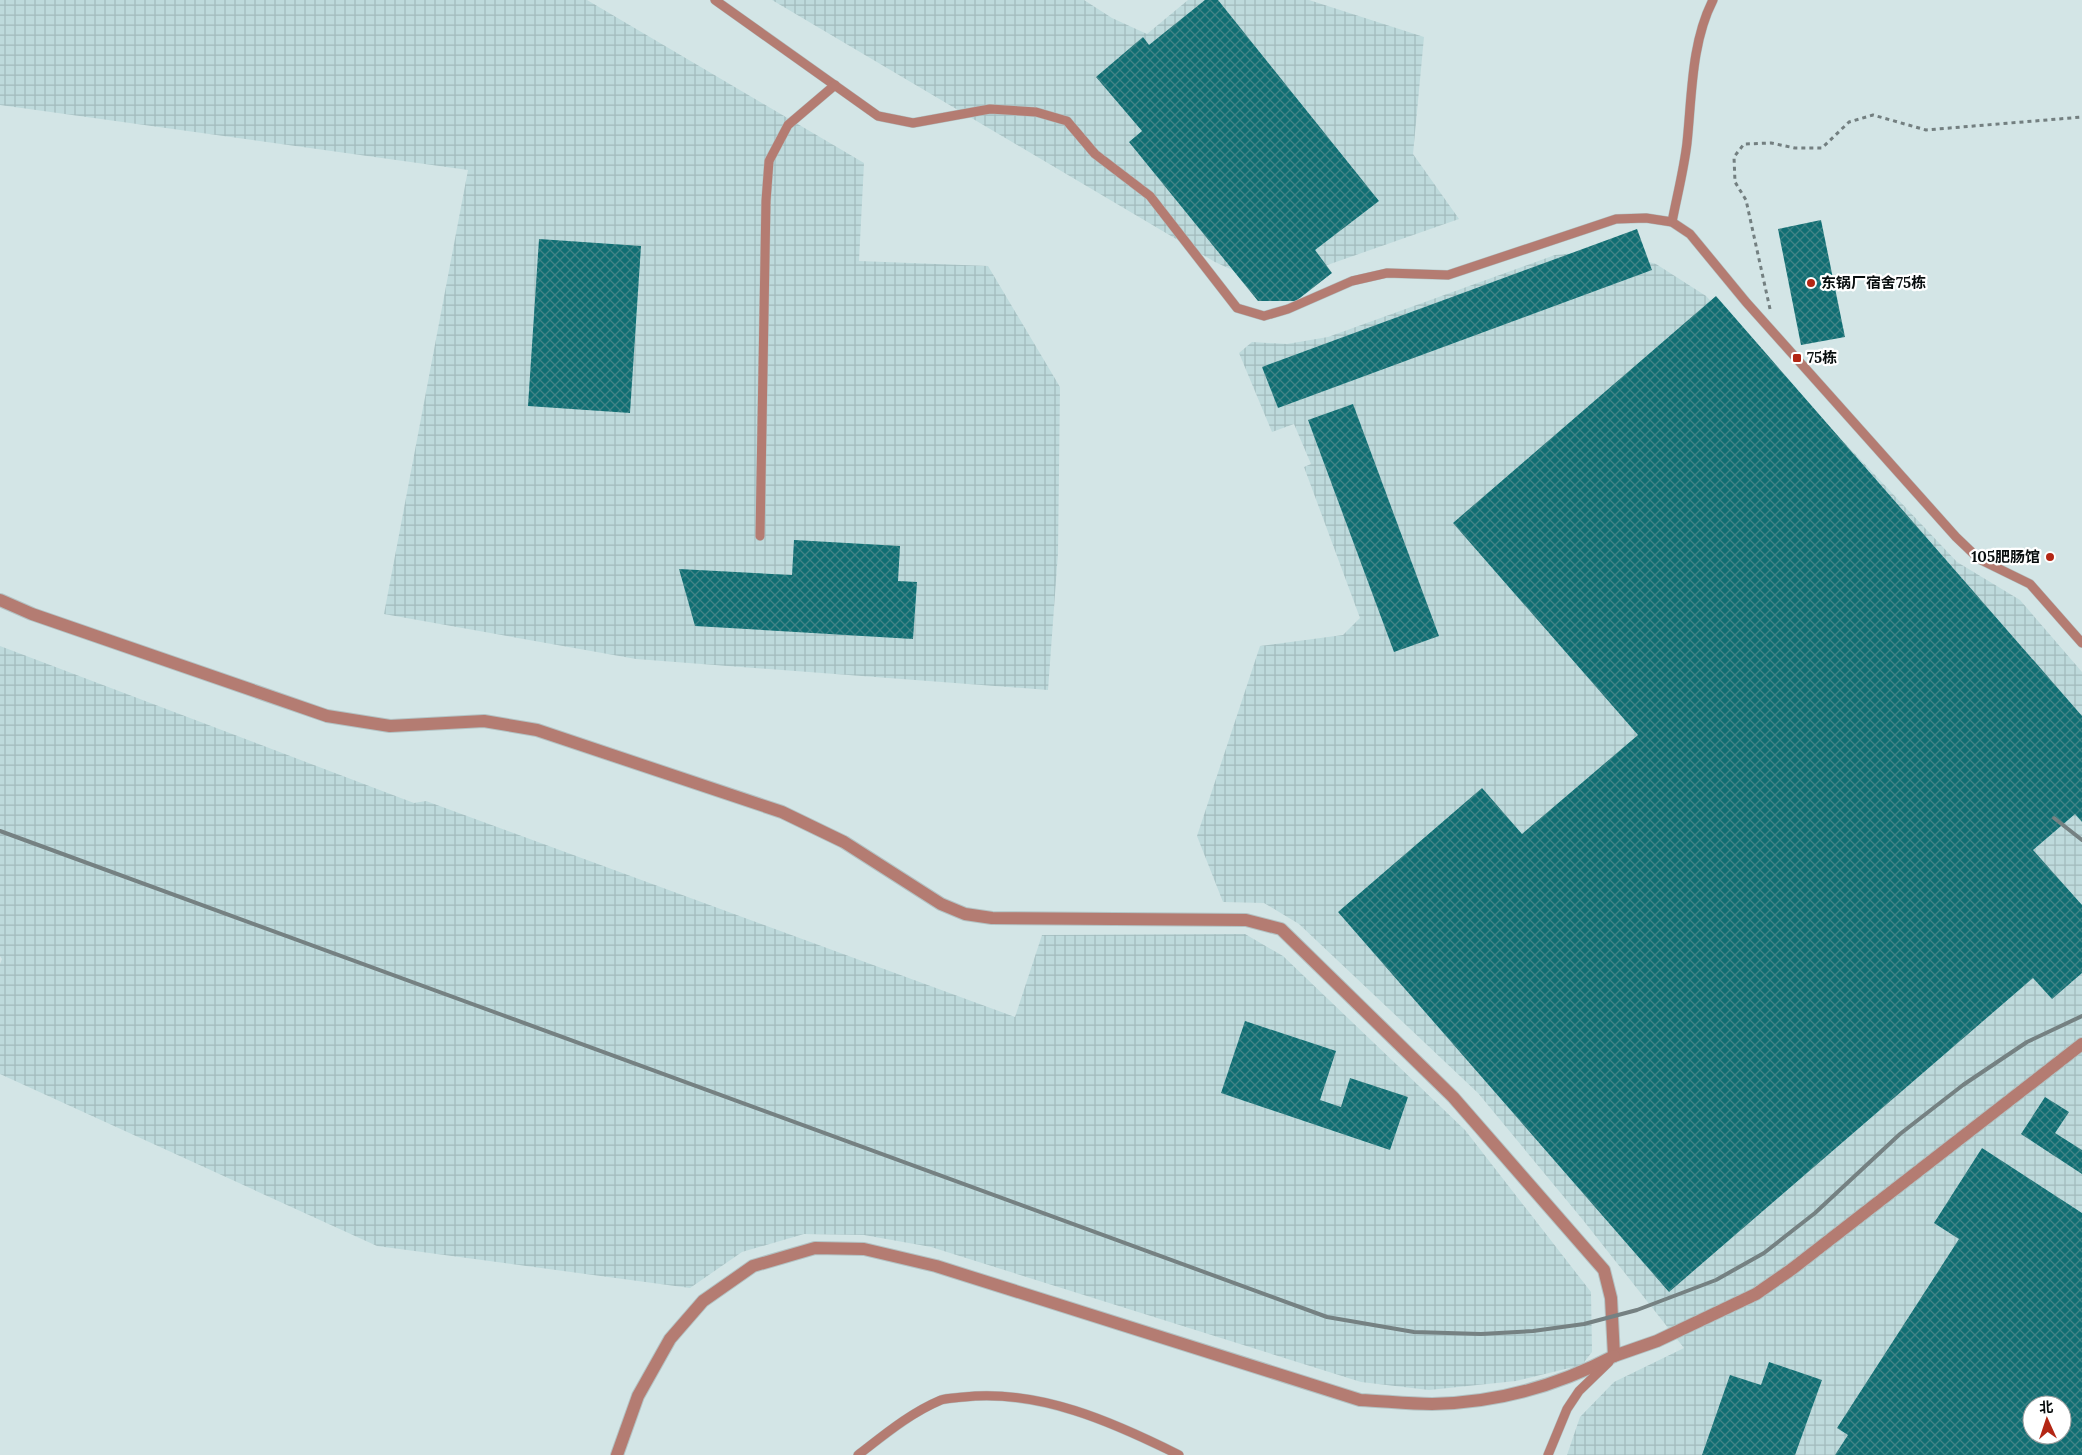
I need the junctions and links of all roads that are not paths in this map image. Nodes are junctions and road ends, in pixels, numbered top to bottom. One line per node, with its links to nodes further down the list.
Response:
1 (715, 0): 3 (lane)
2 (1713, 0): 4 (lane)
3 (835, 85): 4 (lane); 5 (lane)
4 (1672, 222): 7 (lane)
5 (760, 536)
6 (0, 600): 9 (street)
7 (2082, 643)
8 (2082, 1044): 9 (street)
9 (1614, 1356): 10 (street); 13 (lane)
10 (617, 1455)
11 (858, 1455): 12 (lane)
12 (1179, 1455)
13 (1548, 1455)

